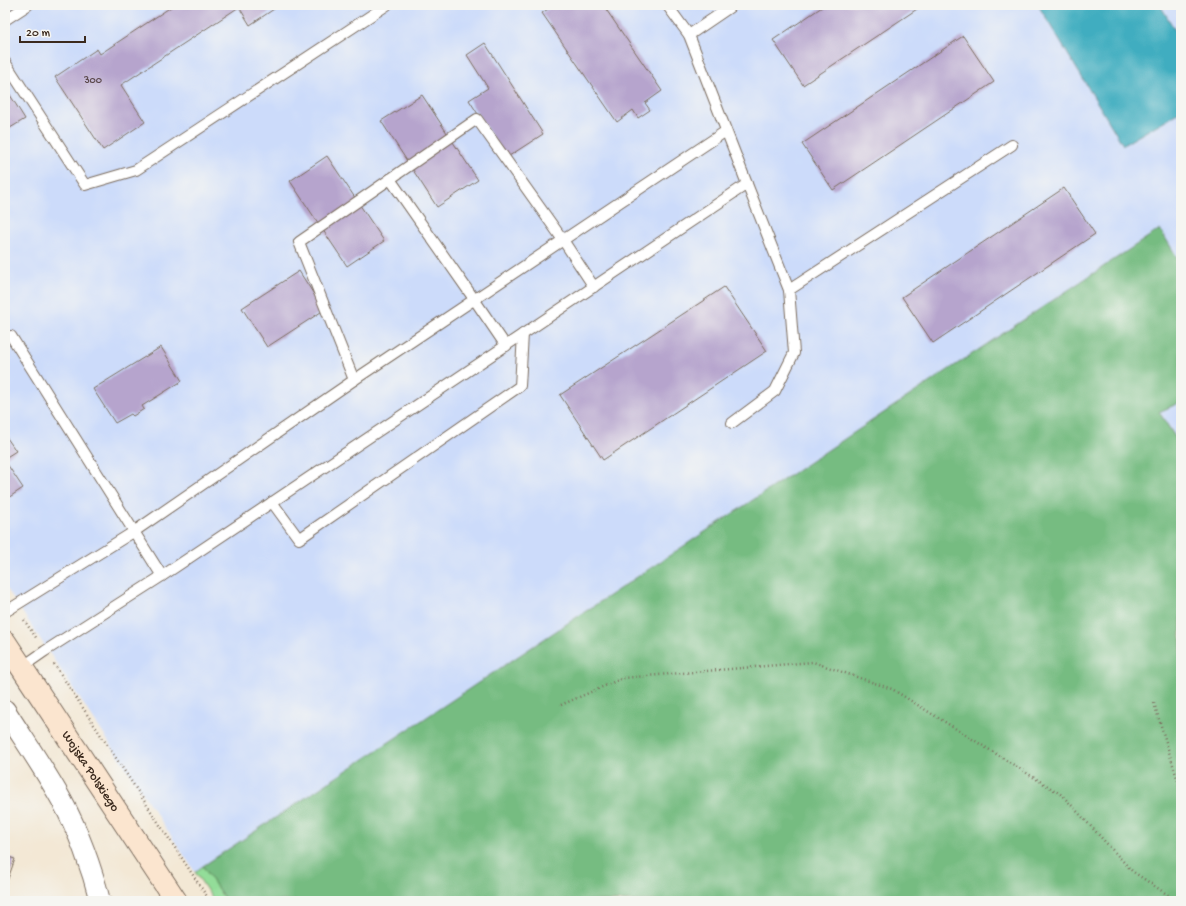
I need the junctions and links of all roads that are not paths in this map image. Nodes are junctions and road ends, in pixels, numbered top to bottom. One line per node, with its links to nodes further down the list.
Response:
1 (28, 5): 5 (lane)
2 (388, 5): 7 (lane)
3 (668, 5): 6 (lane)
4 (733, 5): 6 (lane)
5 (5, 20)
6 (689, 35): 8 (lane)
7 (5, 62)
8 (726, 131): 11 (lane); 12 (lane)
9 (1012, 145): 14 (lane)
10 (390, 179): 12 (lane); 15 (lane); 19 (lane)
11 (747, 184): 13 (lane); 14 (lane)
12 (563, 240): 13 (lane); 15 (lane)
13 (594, 287): 16 (lane)
14 (789, 290): 20 (lane)
15 (474, 299): 18 (lane); 19 (lane)
16 (523, 334): 18 (lane); 21 (lane)
17 (11, 336): 22 (lane)
18 (506, 346): 21 (lane)
19 (354, 380): 22 (lane)
20 (732, 423)
21 (272, 502): 23 (lane)
22 (135, 531): 23 (lane); 24 (lane)
23 (162, 576): 26 (lane)
24 (5, 612)
25 (5, 642): 26 (main road, Wojska Polskiego)
26 (22, 667): 29 (main road, Wojska Polskiego)
27 (5, 710): 28 (street)
28 (100, 901)
29 (176, 901)

